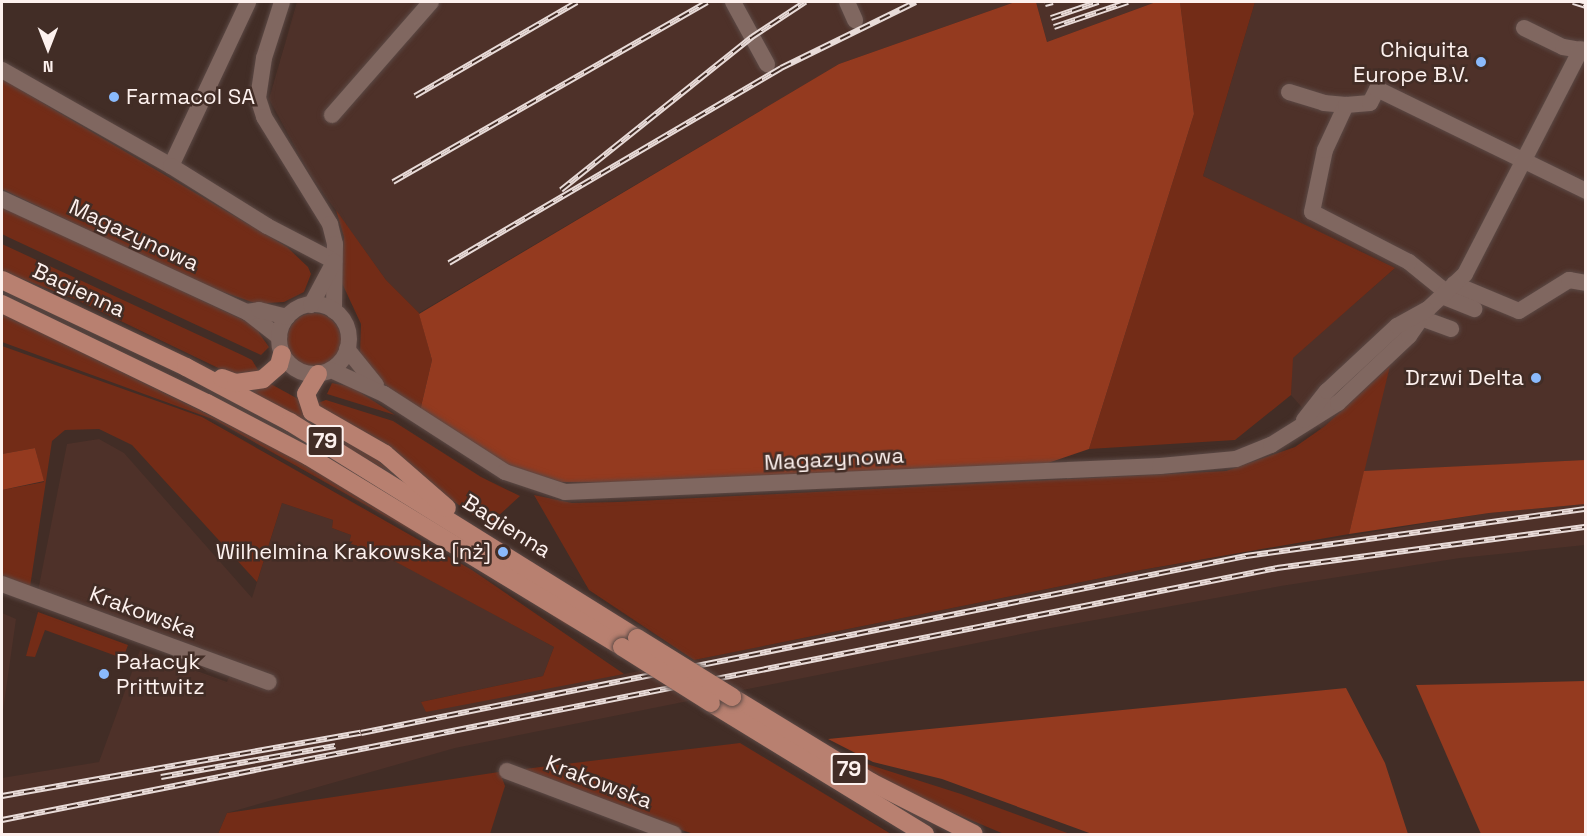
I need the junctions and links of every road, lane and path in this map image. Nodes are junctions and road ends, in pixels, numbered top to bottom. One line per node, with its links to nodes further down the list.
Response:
1 (248, 2): 15 (street)
2 (282, 2): 18 (street)
3 (431, 2): 13 (street)
4 (733, 2): 9 (street)
5 (847, 2): 6 (street)
6 (855, 20)
7 (1524, 28): 8 (street)
8 (1583, 50): 14 (street, Magazynowa)
9 (767, 64)
10 (2, 70): 15 (street)
11 (1289, 92): 12 (street)
12 (1346, 105): 14 (street); 21 (street)
13 (332, 116)
14 (1523, 160): 16 (street); 21 (street, Magazynowa)
15 (171, 166): 18 (street)
16 (1586, 191)
17 (2, 199): 26 (street, Magazynowa)
18 (334, 261): 23 (street); 25 (street)
19 (2, 280): 32 (main road, Bagienna / 79)
20 (1586, 283): 21 (street)
21 (1447, 290): 24 (street); 27 (street, Magazynowa)
22 (2, 304): 37 (main road, Bagienna / 79)
23 (311, 305): 25 (street); 28 (street)
24 (1473, 309)
25 (334, 311): 31 (street)
26 (247, 312): 28 (street, Magazynowa); 30 (street, Magazynowa)
27 (1424, 314): 29 (street); 34 (street, Magazynowa)
28 (287, 317): 30 (street)
29 (1451, 329)
30 (281, 346): 32 (main road); 33 (street)
31 (347, 349): 33 (street); 34 (street, Magazynowa)
32 (186, 367): 35 (main road, Bagienna / 79)
33 (325, 372): 34 (street, Magazynowa); 35 (main road)
34 (384, 394)
35 (459, 524): 37 (main road, Bagienna / 79)
36 (2, 584): 38 (street, Krakowska)
37 (629, 642): 41 (main road, Bagienna / 79, bridge); 42 (main road, Bagienna / 79, bridge)
38 (269, 682)
39 (507, 771): 40 (street, Krakowska)
40 (674, 834)
41 (925, 834)
42 (974, 834)

